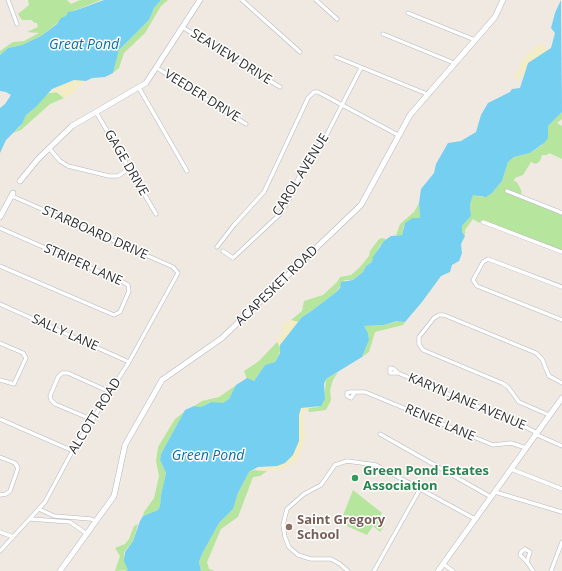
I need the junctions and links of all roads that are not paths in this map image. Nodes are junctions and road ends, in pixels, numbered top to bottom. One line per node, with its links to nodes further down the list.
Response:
1 (8, 0): 8 (street)
2 (200, 0): 9 (main road)
3 (242, 0): 12 (street)
4 (316, 0): 7 (street)
5 (503, 0): 11 (main road, ACAPESKET ROAD)
6 (408, 13): 11 (street)
7 (337, 19)
8 (17, 24)
9 (182, 27): 15 (main road); 17 (street, SEAVIEW DRIVE)
10 (383, 34): 14 (street)
11 (475, 40): 14 (main road, ACAPESKET ROAD)
12 (300, 52)
13 (336, 57): 16 (street)
14 (454, 63): 19 (main road, ACAPESKET ROAD)
15 (157, 68): 18 (main road); 22 (street, VEEDER DRIVE)
16 (361, 68): 19 (street); 20 (street, CAROL AVENUE)
17 (280, 87)
18 (139, 88): 21 (main road); 26 (street)
19 (427, 94): 23 (main road, ACAPESKET ROAD)
20 (342, 105): 23 (street); 35 (street); 36 (street, CAROL AVENUE)
21 (96, 112): 24 (main road); 25 (street, GAGE DRIVE)
22 (246, 124)
23 (398, 135): 69 (main road, ACAPESKET ROAD)
24 (49, 148): 25 (street); 27 (main road)
25 (130, 168): 31 (street, GAGE DRIVE)
26 (187, 171)
27 (20, 181)
28 (507, 191): 30 (street)
29 (12, 194): 32 (main road); 39 (street, STARBOARD DRIVE)
30 (562, 213)
31 (156, 214)
32 (0, 217)
33 (483, 222): 37 (street)
34 (0, 228): 38 (street, STRIPER LANE)
35 (217, 247)
36 (223, 251)
37 (562, 252)
38 (0, 266)
39 (178, 271): 44 (street, ALCOTT ROAD)
40 (562, 287): 42 (street)
41 (0, 304): 44 (street, SALLY LANE)
42 (562, 320)
43 (0, 343): 46 (street)
44 (129, 362): 48 (street, ALCOTT ROAD)
45 (398, 373): 54 (street, KARYN JANE AVENUE)
46 (0, 380)
47 (562, 383): 51 (street)
48 (110, 392): 53 (street, ALCOTT ROAD); 53 (street)
49 (355, 392): 57 (street, RENEE LANE)
50 (562, 398): 51 (main road)
51 (550, 415): 54 (main road)
52 (0, 418): 58 (street)
53 (92, 420): 58 (street, ALCOTT ROAD)
54 (536, 433): 56 (street, KARYN JANE AVENUE); 57 (main road)
55 (380, 434): 63 (street)
56 (562, 446)
57 (526, 448): 60 (main road)
58 (72, 451): 65 (street, ALCOTT ROAD)
59 (0, 456): 64 (street)
60 (511, 469): 62 (street); 63 (main road)
61 (420, 489): 67 (street); 78 (street); 79 (street)
62 (562, 489)
63 (493, 494): 66 (street); 67 (main road)
64 (0, 495)
65 (39, 509): 68 (street, ALCOTT ROAD); 69 (street)
66 (562, 512)
67 (475, 519): 76 (main road)
68 (31, 520): 71 (street); 72 (street, ALCOTT ROAD)
69 (96, 521): 71 (main road, ACAPESKET ROAD)
70 (0, 532): 72 (street)
71 (87, 534): 77 (main road, ACAPESKET ROAD)
72 (13, 537): 74 (street, ALCOTT ROAD)
73 (562, 542): 83 (street)
74 (0, 552)
75 (528, 562): 82 (street)
76 (443, 564): 80 (main road); 81 (street)
77 (60, 571)
78 (348, 571)
79 (374, 571)
80 (438, 571)
81 (453, 571)
82 (533, 571)
83 (551, 571)

